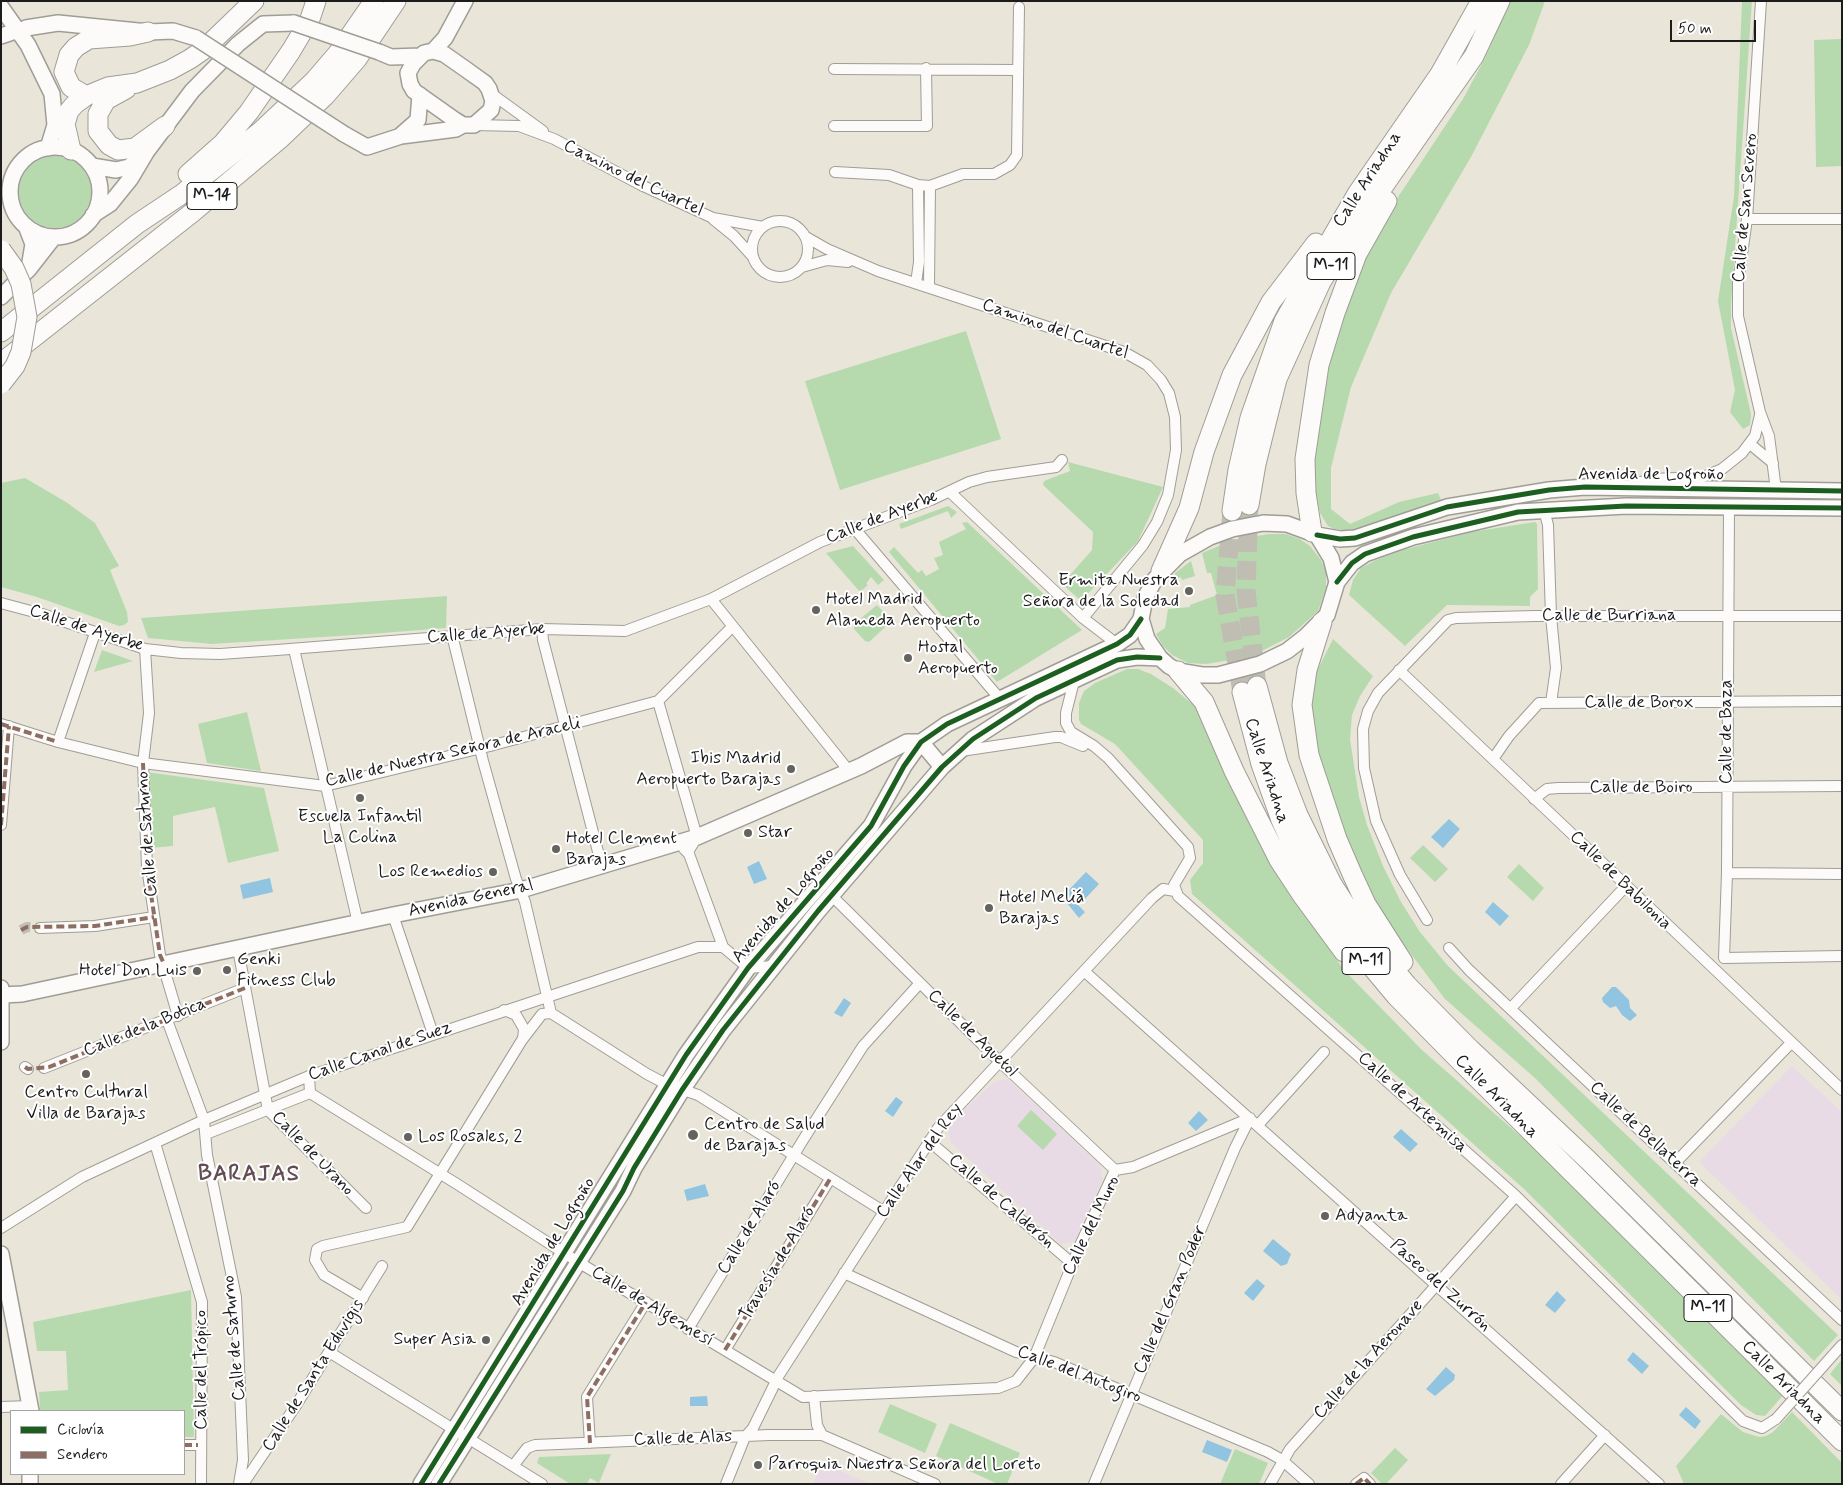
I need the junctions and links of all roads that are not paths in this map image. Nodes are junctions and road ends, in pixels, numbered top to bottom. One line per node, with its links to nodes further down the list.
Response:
1 (254, 1): 24 (highway)
2 (316, 1): 23 (highway)
3 (325, 1): 23 (highway)
4 (374, 1): 46 (highway, M-14)
5 (396, 1): 60 (highway, M-14)
6 (465, 1): 12 (main road)
7 (1481, 1): 41 (highway, Calle Ariadna / M-11)
8 (1500, 1): 17 (highway, Calle Ariadna / M-11)
9 (1760, 1): 44 (street, Calle de San Severo)
10 (1018, 7): 21 (street)
11 (3, 9): 33 (main road)
12 (456, 19): 16 (main road); 18 (main road)
13 (26, 28): 14 (main road)
14 (148, 32): 27 (highway); 31 (main road, bridge)
15 (385, 54): 16 (main road); 22 (main road); 29 (main road, bridge)
16 (427, 54): 18 (main road); 22 (main road)
17 (1474, 56): 41 (highway, Calle Ariadna / M-11); 74 (highway)
18 (457, 63): 25 (main road)
19 (926, 68): 20 (street); 21 (street); 30 (street)
20 (834, 69)
21 (1018, 70): 40 (street)
22 (408, 73): 26 (main road)
23 (275, 76): 46 (highway)
24 (137, 83): 27 (highway); 29 (highway)
25 (492, 94): 28 (main road); 32 (street, Camino del Cuartel)
26 (420, 95): 28 (main road); 31 (main road)
27 (86, 96): 34 (highway)
28 (468, 125): 31 (main road); 32 (street, Camino del Cuartel)
29 (165, 126): 35 (main road)
30 (834, 126)
31 (401, 136)
32 (554, 139): 43 (street, Camino del Cuartel)
33 (48, 148): 34 (main road); 38 (main road)
34 (71, 150): 36 (main road)
35 (147, 151): 36 (main road); 42 (main road)
36 (92, 166): 42 (main road)
37 (834, 172): 39 (street)
38 (8, 175): 47 (main road)
39 (918, 185): 40 (street); 56 (street)
40 (930, 186): 57 (street)
41 (1357, 194): 75 (highway)
42 (93, 215): 49 (main road)
43 (712, 218): 48 (street, Camino del Cuartel); 52 (street, Camino del Cuartel)
44 (1746, 219): 45 (street); 62 (street, Calle de San Severo)
45 (1842, 219)
46 (137, 224): 59 (highway, M-14)
47 (26, 226): 49 (main road); 55 (main road)
48 (763, 226): 50 (street); 52 (street)
49 (54, 237): 55 (main road)
50 (806, 237): 53 (street, Camino del Cuartel); 54 (street)
51 (1, 250): 61 (highway, bridge)
52 (754, 259): 54 (street)
53 (856, 262): 54 (street, Camino del Cuartel); 56 (street, Camino del Cuartel)
54 (802, 267)
55 (29, 269): 58 (main road)
56 (916, 283): 57 (street, Camino del Cuartel)
57 (928, 287): 82 (street, Camino del Cuartel)
58 (2, 295)
59 (1, 332)
60 (1, 363)
61 (1, 384)
62 (1760, 412): 63 (street, Calle de San Severo); 65 (street, Calle de San Severo)
63 (1750, 444): 65 (street); 66 (street, Avenida de Logroño)
64 (1062, 460): 69 (street, Calle de Ayerbe)
65 (1773, 464): 67 (street, Calle de San Severo)
66 (1628, 486): 67 (main road, Avenida de Logroño); 74 (main road, Avenida de Logroño)
67 (1776, 490): 68 (main road, Avenida de Logroño); 70 (main road)
68 (1842, 491)
69 (950, 492): 73 (street, Calle de Ayerbe); 82 (street, Calle de Ayerbe)
70 (1729, 506): 71 (main road, Avenida de Logroño); 72 (main road, Avenida de Logroño); 80 (street, Calle de Baza)
71 (1842, 508)
72 (1544, 510): 76 (main road, Avenida de Logroño); 79 (street)
73 (854, 528): 77 (street, Calle de Ayerbe); 96 (street)
74 (1314, 533): 75 (main road); 76 (main road)
75 (1161, 571): 83 (main road)
76 (1337, 582): 84 (main road)
77 (710, 599): 85 (street); 86 (street, Calle de Ayerbe)
78 (1, 602): 87 (street, Calle de Ayerbe)
79 (1551, 616): 80 (street, Calle de Burriana); 93 (street, Calle de Burriana); 100 (street)
80 (1728, 616): 81 (street, Calle de Burriana); 99 (street, Calle de Baza)
81 (1842, 616)
82 (1083, 618): 89 (street, Calle de Ayerbe)
83 (1141, 618): 89 (main road, Avenida de Logroño); 92 (main road)
84 (1322, 622): 94 (main road); 175 (highway)
85 (732, 627): 97 (street, Calle de Nuestra Señora de Araceli); 111 (street)
86 (542, 629): 88 (street, Calle de Ayerbe); 102 (street)
87 (96, 633): 90 (street, Calle de Ayerbe); 103 (street)
88 (452, 635): 91 (street, Calle de Ayerbe); 105 (street)
89 (1117, 644): 96 (main road, Avenida de Logroño)
90 (145, 649): 91 (street, Calle de Ayerbe); 109 (street, Calle de Saturno)
91 (294, 649): 113 (street)
92 (1160, 658): 94 (main road); 95 (main road, Avenida de Logroño)
93 (1399, 670): 108 (street, Calle de Babilonia); 131 (street)
94 (1178, 671): 179 (highway)
95 (1074, 681): 106 (main road, Avenida de Logroño); 107 (street)
96 (1000, 699): 104 (main road, Avenida de Logroño)
97 (658, 700): 102 (street, Calle de Nuestra Señora de Araceli); 119 (street)
98 (1842, 701): 99 (street, Calle de Borox)
99 (1727, 702): 100 (street, Calle de Borox); 115 (street, Calle de Baza)
100 (1551, 703): 108 (street, Calle de Borox)
101 (5, 725): 103 (street, Calle de Nuestra Señora de Araceli); 118 (street)
102 (566, 726): 105 (street, Calle de Nuestra Señora de Araceli); 122 (street)
103 (58, 742): 109 (street, Calle de Nuestra Señora de Araceli)
104 (921, 742): 110 (main road); 111 (main road, Avenida General); 112 (main road, Avenida de Logroño)
105 (480, 748): 113 (street, Calle de Nuestra Señora de Araceli); 126 (street)
106 (958, 751): 107 (street); 110 (main road, Avenida de Logroño)
107 (1100, 752): 127 (street)
108 (1493, 759): 117 (street, Calle de Babilonia)
109 (143, 763): 113 (street, Calle de Nuestra Señora de Araceli); 130 (street, Calle de Saturno)
110 (942, 767): 116 (main road, Avenida de Logroño)
111 (849, 771): 119 (main road, Avenida General)
112 (901, 772): 116 (main road); 141 (main road, Avenida de Logroño)
113 (325, 786): 132 (street)
114 (1842, 786): 115 (street, Calle de Boiro)
115 (1726, 788): 117 (street, Calle de Boiro); 123 (street, Calle de Baza)
116 (917, 797): 128 (main road, Avenida de Logroño)
117 (1534, 799): 125 (street, Calle de Babilonia)
118 (1, 825)
119 (697, 837): 120 (main road, Avenida General); 121 (street)
120 (668, 846): 121 (street); 122 (main road, Avenida General)
121 (688, 852): 134 (street)
122 (602, 867): 126 (main road, Avenida General)
123 (1727, 873): 124 (street); 138 (street, Calle de Baza)
124 (1842, 874)
125 (1626, 886): 142 (street, Calle de Babilonia); 149 (street)
126 (521, 890): 129 (main road, Avenida General); 148 (street)
127 (1175, 891): 143 (street, Calle Alar del Rey); 181 (street, Calle de Artemisa)
128 (832, 895): 140 (main road, Avenida de Logroño); 144 (street, Calle de Aguetol)
129 (393, 915): 132 (main road, Avenida General); 154 (street)
130 (154, 916): 133 (street); 139 (street, Calle de Saturno)
131 (1427, 920)
132 (358, 923): 136 (main road, Avenida General)
133 (45, 928)
134 (723, 947): 141 (street); 148 (street, Calle Canal de Suez)
135 (1449, 948): 149 (street, Calle de Bellaterra)
136 (238, 949): 139 (main road, Avenida General); 146 (street, Calle de Urano)
137 (1842, 956): 138 (street)
138 (1724, 958): 142 (street)
139 (164, 964): 147 (main road, Avenida General); 152 (street, Calle de Saturno)
140 (774, 966): 141 (street); 163 (main road, Avenida de Logroño)
141 (748, 968): 162 (main road, Avenida de Logroño)
142 (1713, 970): 157 (street, Calle de Babilonia)
143 (1084, 971): 159 (street, Calle Alar del Rey); 168 (street, Paseo del Zurrón)
144 (920, 983): 159 (street, Calle de Aguetol); 174 (street, Calle de Alaró)
145 (1, 988): 147 (main road)
146 (245, 988): 152 (street, Calle de la Botica); 165 (street, Calle de Urano)
147 (2, 995): 156 (main road)
148 (548, 995): 150 (street, Calle Canal de Suez); 151 (street)
149 (1511, 1008): 176 (street, Calle de Bellaterra)
150 (504, 1010): 154 (street, Calle Canal de Suez); 155 (street)
151 (551, 1013): 155 (street); 162 (street)
152 (178, 1016): 153 (street, Calle de la Botica)
153 (167, 1020): 160 (street, Calle de la Botica); 169 (street, Calle de Saturno)
154 (433, 1034): 161 (street, Calle Canal de Suez)
155 (522, 1040): 178 (street)
156 (1, 1042)
157 (1791, 1043): 164 (street, Calle de Babilonia); 176 (street)
158 (1324, 1052): 170 (street)
159 (999, 1061): 172 (street, Calle Alar del Rey); 177 (street, Calle de Aguetol)
160 (47, 1068)
161 (310, 1076): 165 (street, Calle Canal de Suez); 166 (street)
162 (666, 1084): 163 (street); 185 (main road, Avenida de Logroño)
163 (682, 1090): 174 (street); 187 (main road, Avenida de Logroño)
164 (1842, 1090)
165 (266, 1093): 167 (street, Calle de Urano); 169 (street, Calle Canal de Suez)
166 (310, 1093): 167 (street); 178 (street, Calle de Algemesí)
167 (268, 1110): 171 (street); 182 (street, Calle de Urano)
168 (1250, 1118): 170 (street, Paseo del Zurrón); 177 (street, Calle del Muro); 201 (street, Calle del Gran Poder)
169 (204, 1120): 171 (street, Calle de Saturno); 173 (street, Calle Canal de Suez)
170 (1258, 1125): 191 (street, Paseo del Zurrón)
171 (206, 1134): 217 (street, Calle de Saturno)
172 (929, 1140): 183 (street, Calle Alar del Rey); 188 (street, Calle de Calderón)
173 (154, 1143): 184 (street, Calle Canal de Suez); 216 (street, Calle del Trópico)
174 (794, 1155): 180 (street); 195 (street, Calle de Alaró)
175 (1588, 1160): 179 (highway, Calle Ariadna / M-11); 205 (highway, Calle Ariadna / M-11)
176 (1675, 1163): 194 (street, Calle de Bellaterra)
177 (1116, 1170): 188 (street, Calle del Muro)
178 (440, 1173): 185 (street, Calle de Algemesí); 192 (street)
179 (1574, 1175): 210 (highway, Calle Ariadna / M-11)
180 (830, 1178): 183 (street); 197 (street, Travesía de Alaró)
181 (1516, 1196): 191 (street, Calle de la Aeronave); 196 (street, Calle de Artemisa, bridge)
182 (366, 1208)
183 (883, 1211): 190 (street, Calle Alar del Rey)
184 (1, 1228)
185 (564, 1252): 187 (street, Calle de Algemesí); 206 (main road, Avenida de Logroño)
186 (1, 1254): 204 (main road)
187 (578, 1262): 193 (street, Calle de Algemesí); 206 (main road, Avenida de Logroño)
188 (1073, 1264): 199 (street, Calle del Muro)
189 (382, 1266): 192 (street, Calle de Santa Eduvigis)
190 (844, 1273): 199 (street, Calle del Autogiro); 200 (street, Calle Alar del Rey)
191 (1437, 1284): 207 (street, Paseo del Zurrón); 214 (street, Calle de la Aeronave)
192 (363, 1298): 198 (street, Calle de Santa Eduvigis)
193 (646, 1302): 195 (street, Calle de Algemesí); 211 (street)
194 (1842, 1320)
195 (688, 1329): 197 (street, Calle de Algemesí)
196 (1842, 1345)
197 (725, 1350): 200 (street, Calle de Algemesí)
198 (330, 1352): 206 (street); 218 (street, Calle de Santa Eduvigis)
199 (1034, 1358): 201 (street, Calle del Autogiro); 202 (street, Calle de Algemesí)
200 (776, 1382): 202 (street, Calle de Algemesí); 209 (street, Calle Alar del Rey)
201 (1131, 1394): 214 (street, Calle del Autogiro); 224 (street, Calle del Gran Poder)
202 (814, 1396): 208 (street)
203 (1, 1407): 204 (street)
204 (30, 1409)
205 (1842, 1411)
206 (460, 1434): 215 (street); 219 (main road, Avenida de Logroño); 220 (main road, Avenida de Logroño)
207 (1606, 1434): 229 (street); 230 (street, Paseo del Zurrón)
208 (822, 1435): 209 (street, Calle de Alas); 223 (street)
209 (745, 1437): 211 (street, Calle de Alas); 222 (street, Calle Alar del Rey)
210 (1842, 1441)
211 (590, 1443): 215 (street, Calle de Alas)
212 (185, 1445): 213 (street)
213 (198, 1445)
214 (1282, 1460): 225 (street, Calle de la Aeronave); 226 (street, Calle del Autogiro)
215 (513, 1466): 221 (street)
216 (201, 1484)
217 (239, 1484)
218 (243, 1484)
219 (421, 1484)
220 (439, 1484)
221 (542, 1484)
222 (726, 1484)
223 (935, 1484)
224 (1094, 1484)
225 (1270, 1484)
226 (1309, 1484)
227 (1356, 1484): 228 (street)
228 (1370, 1484)
229 (1561, 1484)
230 (1659, 1484)

